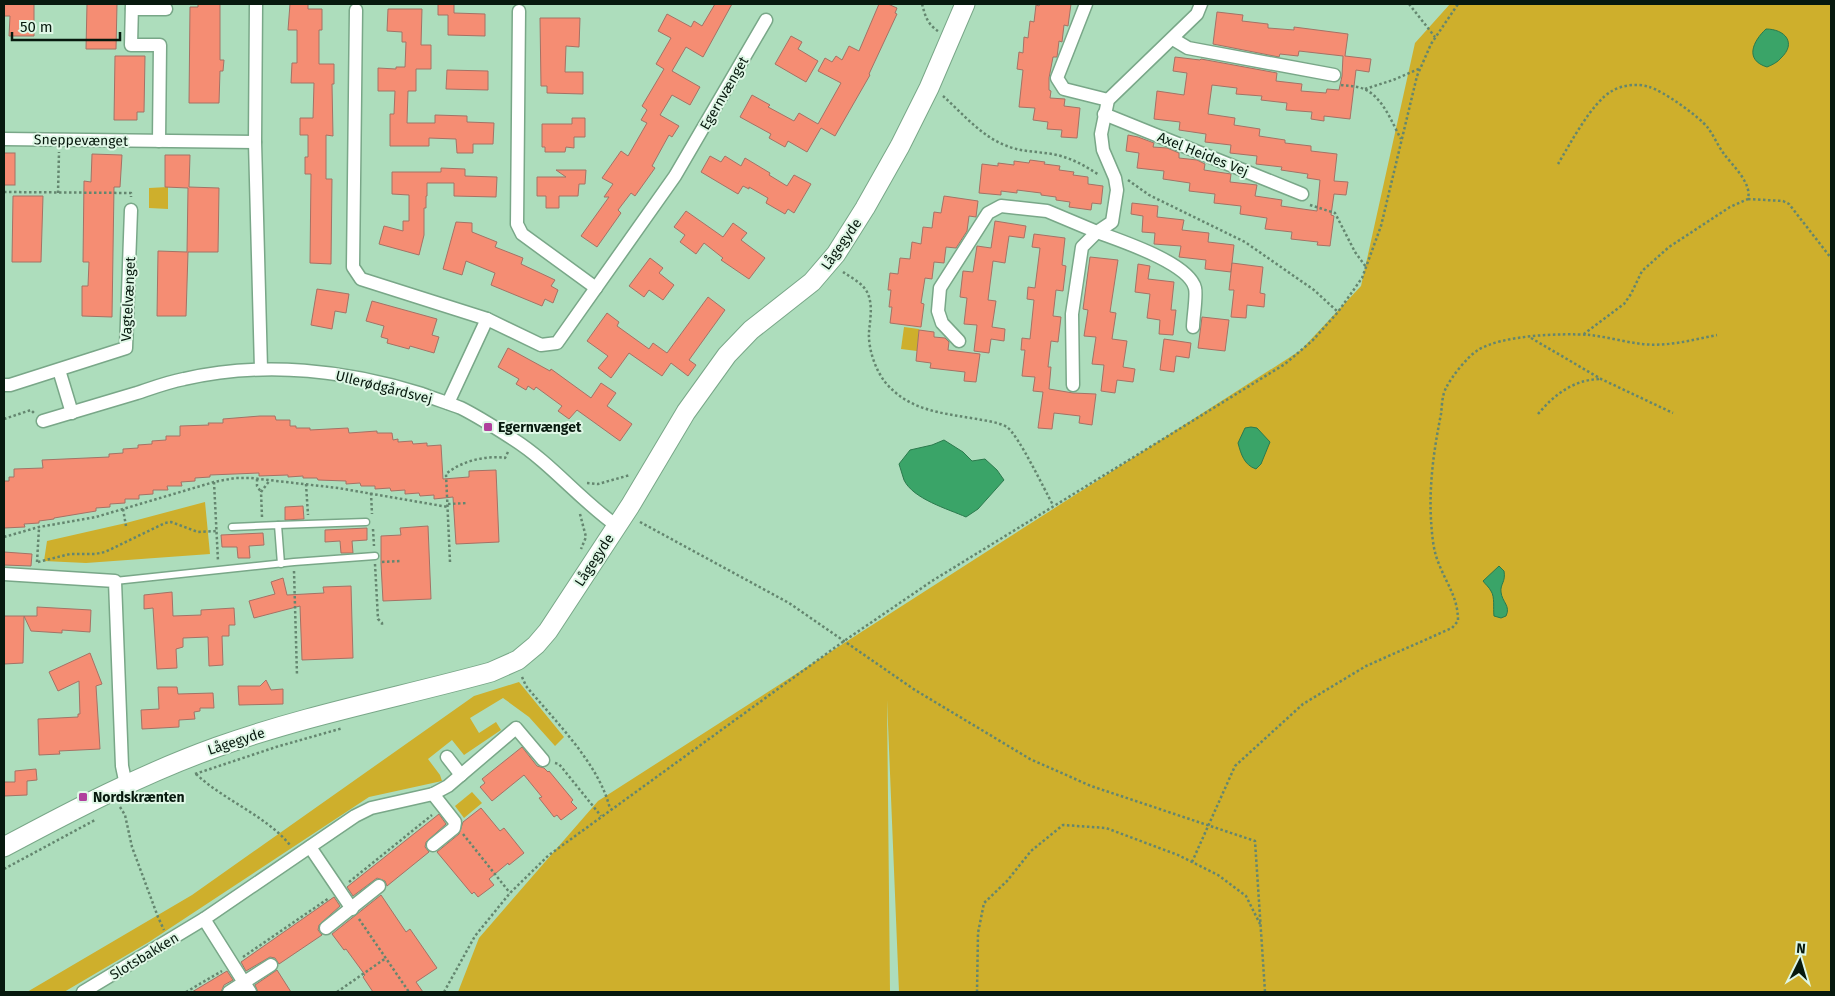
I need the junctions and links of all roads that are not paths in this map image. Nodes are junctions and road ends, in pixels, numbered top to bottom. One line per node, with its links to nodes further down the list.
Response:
1 (256, 4): 16 (street)
2 (965, 4): 33 (street, Lågegyde)
3 (1086, 4): 12 (street)
4 (1201, 4): 10 (street)
5 (132, 6): 6 (street); 15 (street)
6 (166, 9)
7 (356, 10): 21 (street, Egernvænget)
8 (519, 11): 20 (street)
9 (766, 20): 20 (street, Egernvænget)
10 (1174, 39): 11 (street); 12 (street)
11 (1334, 75)
12 (1108, 100): 13 (street)
13 (1104, 114): 17 (street, Axel Heides Vej); 19 (street)
14 (4, 139): 15 (street, Sneppevænget)
15 (159, 141): 16 (street, Sneppevænget)
16 (255, 142): 24 (street)
17 (1302, 194)
18 (131, 210): 25 (street, Vagtelvænget)
19 (1097, 232): 22 (street); 23 (street); 27 (street)
20 (596, 288): 21 (street, Egernvænget)
21 (487, 319): 28 (street)
22 (1193, 327)
23 (959, 341)
24 (261, 369): 28 (street, Ullerødgårdsvej); 29 (street, Ullerødgårdsvej)
25 (59, 370): 26 (street, Vagtelvænget); 29 (street)
26 (4, 385)
27 (1073, 385)
28 (448, 403): 33 (street, Ullerødgårdsvej)
29 (72, 413): 30 (street, Ullerødgårdsvej)
30 (43, 421)
31 (366, 522): 32 (lane)
32 (278, 525): 34 (lane); 36 (lane)
33 (617, 526): 42 (street, Lågegyde)
34 (232, 527)
35 (375, 559): 36 (lane)
36 (281, 564): 38 (lane)
37 (4, 574): 38 (street)
38 (115, 581): 42 (street)
39 (447, 757): 41 (street)
40 (543, 760): 41 (street, Slotsbakken)
41 (461, 775): 43 (street, Slotsbakken)
42 (127, 794): 45 (street, Lågegyde)
43 (433, 794): 44 (street); 46 (street, Slotsbakken)
44 (433, 846)
45 (4, 847)
46 (310, 847): 48 (street); 49 (street, Slotsbakken)
47 (379, 886): 48 (street)
48 (352, 909): 50 (street)
49 (204, 919): 52 (street); 53 (street, Slotsbakken)
50 (326, 928)
51 (272, 965): 52 (street)
52 (247, 988): 54 (street)
53 (83, 992)
54 (229, 992)

